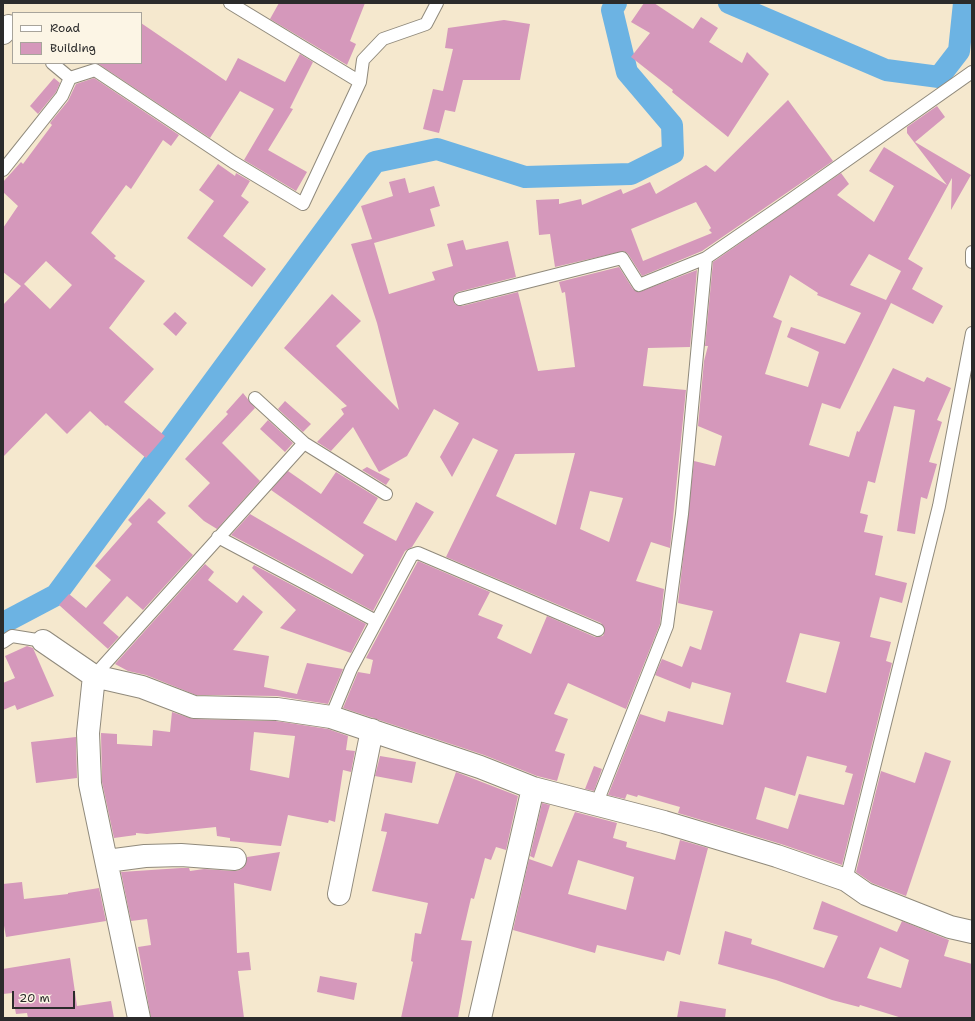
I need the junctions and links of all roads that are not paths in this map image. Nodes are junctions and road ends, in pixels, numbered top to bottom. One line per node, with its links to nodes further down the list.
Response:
1 (230, 3): 6 (lane)
2 (437, 3): 6 (lane)
3 (53, 64): 5 (lane)
4 (972, 72): 9 (lane)
5 (70, 78): 6 (lane); 7 (lane)
6 (360, 82)
7 (3, 170)
8 (972, 252): 10 (lane)
9 (706, 258): 11 (lane); 25 (lane)
10 (972, 262)
11 (460, 299)
12 (972, 333): 28 (lane)
13 (255, 398): 14 (lane)
14 (304, 443): 15 (lane); 16 (lane)
15 (386, 494)
16 (218, 537): 17 (lane); 21 (lane)
17 (376, 621): 18 (lane); 22 (lane)
18 (598, 630)
19 (43, 641): 20 (lane); 21 (street)
20 (3, 642)
21 (94, 676): 22 (street); 27 (street)
22 (331, 717): 23 (street)
23 (372, 730): 24 (street); 29 (street)
24 (533, 788): 25 (street); 32 (street)
25 (596, 805): 28 (street)
26 (235, 859): 27 (street)
27 (107, 861): 31 (street)
28 (846, 880): 30 (street)
29 (339, 894)
30 (972, 932)
31 (139, 1018)
32 (480, 1018)

